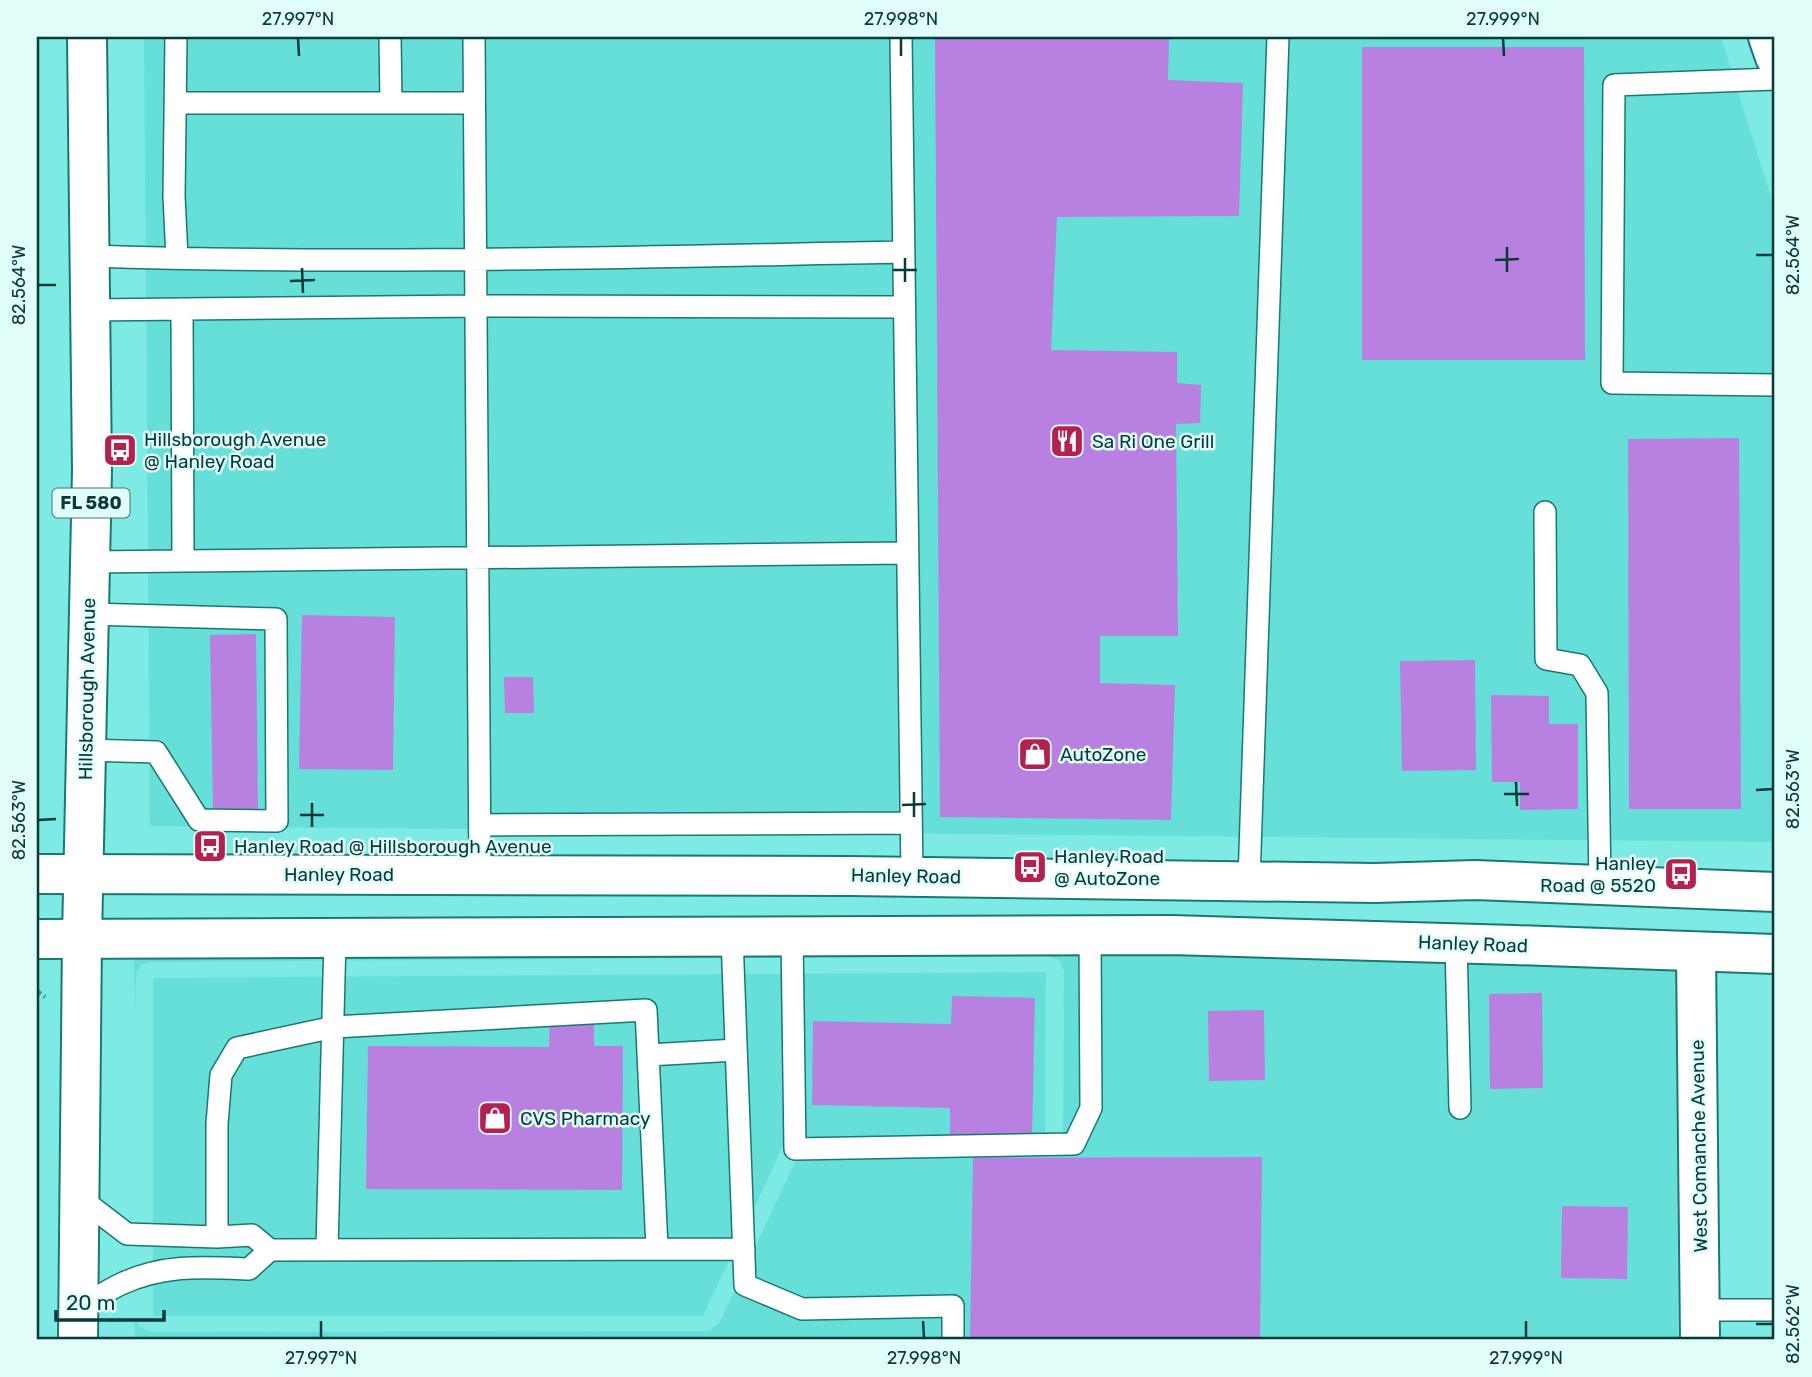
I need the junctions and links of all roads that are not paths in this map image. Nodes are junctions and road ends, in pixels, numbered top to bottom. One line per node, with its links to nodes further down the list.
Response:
1 (87, 37): 14 (main road, Hillsborough Avenue / FL 580)
2 (176, 37): 10 (lane)
3 (390, 37): 11 (lane)
4 (474, 37): 12 (lane)
5 (901, 37): 13 (lane)
6 (1278, 37): 36 (lane)
7 (1768, 37): 8 (main road)
8 (1775, 57)
9 (1775, 79): 21 (lane)
10 (176, 103): 11 (lane); 15 (lane)
11 (391, 103): 12 (lane)
12 (474, 103): 16 (lane)
13 (903, 252): 16 (lane); 18 (lane)
14 (90, 256): 15 (lane); 20 (main road, Hillsborough Avenue / FL 580)
15 (177, 258): 16 (lane)
16 (476, 260): 17 (lane)
17 (476, 306): 18 (lane); 19 (lane); 24 (lane)
18 (904, 307): 23 (lane)
19 (181, 309): 20 (lane); 25 (lane)
20 (90, 310): 26 (main road, Hillsborough Avenue / FL 580)
21 (1775, 385)
22 (1545, 512): 37 (lane)
23 (907, 553): 24 (lane); 29 (lane)
24 (477, 557): 25 (lane); 30 (lane)
25 (183, 561): 26 (lane)
26 (90, 562): 27 (main road, Hillsborough Avenue / FL 580)
27 (89, 614): 28 (main road, Hillsborough Avenue / FL 580); 28 (lane)
28 (86, 751): 32 (main road, Hillsborough Avenue / FL 580)
29 (911, 823): 30 (lane); 35 (lane)
30 (480, 825): 33 (lane)
31 (37, 874): 32 (main road, Hanley Road)
32 (83, 874): 33 (main road, Hanley Road); 44 (main road, Hillsborough Avenue / FL 580)
33 (480, 875): 34 (main road, Hanley Road)
34 (729, 876): 35 (main road, Hanley Road); 43 (main road)
35 (912, 876): 36 (main road, Hanley Road); 41 (main road)
36 (1249, 880): 37 (main road, Hanley Road)
37 (1600, 885): 38 (main road, Hanley Road)
38 (1775, 892)
39 (1090, 935): 40 (lane); 41 (main road, Hanley Road); 46 (main road, Hanley Road)
40 (792, 936): 41 (main road, Hanley Road); 43 (main road, Hanley Road)
41 (912, 936)
42 (335, 937): 43 (main road, Hanley Road); 44 (main road, Hanley Road); 49 (lane)
43 (732, 937): 50 (lane)
44 (82, 938): 45 (main road, Hanley Road); 53 (main road, Hillsborough Avenue / FL 580)
45 (37, 939)
46 (1456, 943): 47 (main road, Hanley Road); 52 (lane)
47 (1696, 952): 48 (main road, Hanley Road); 61 (main road, West Comanche Avenue)
48 (1775, 954)
49 (334, 1027): 51 (lane); 54 (lane); 58 (lane)
50 (736, 1050): 51 (lane); 56 (lane)
51 (648, 1055): 55 (lane)
52 (1461, 1108)
53 (80, 1198): 54 (lane); 60 (main road, Hillsborough Avenue / FL 580)
54 (217, 1237): 57 (lane)
55 (657, 1248): 56 (lane); 58 (lane)
56 (744, 1249): 62 (lane)
57 (270, 1250): 58 (lane); 60 (lane)
58 (327, 1250)
59 (1775, 1310): 61 (lane)
60 (78, 1325)
61 (1700, 1325)
62 (953, 1340)

